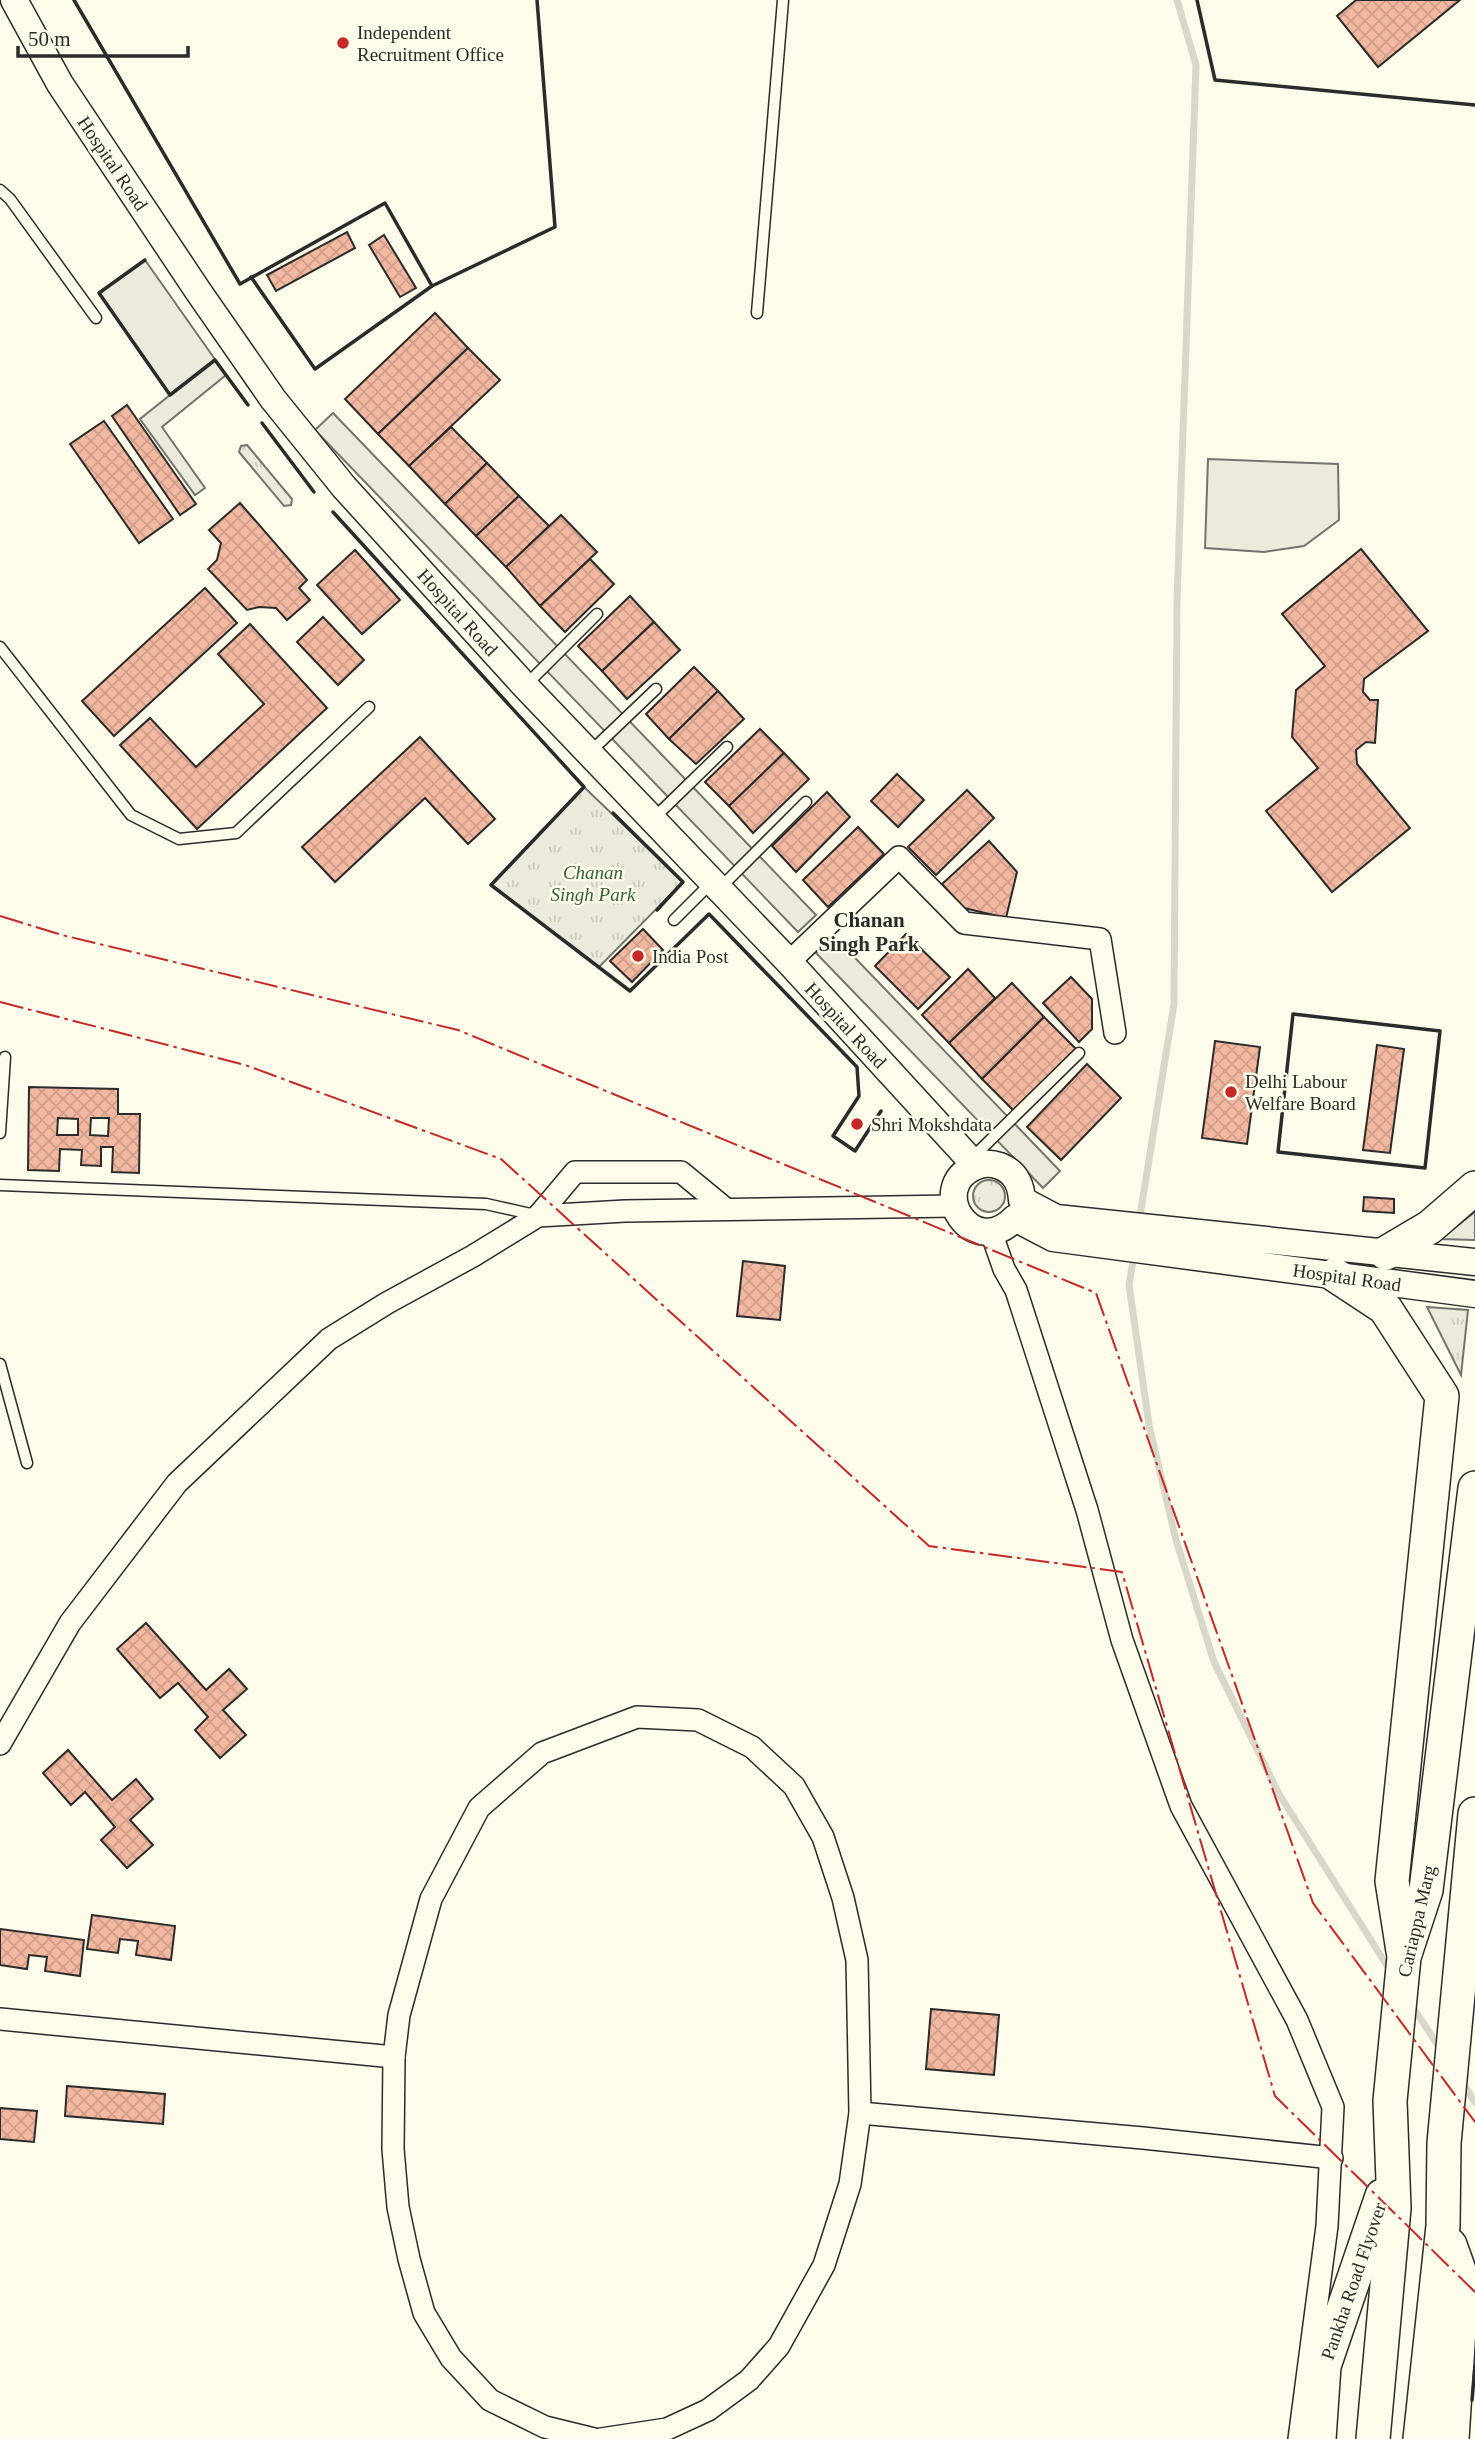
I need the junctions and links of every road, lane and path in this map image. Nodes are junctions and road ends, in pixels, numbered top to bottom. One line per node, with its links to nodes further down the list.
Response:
1 (14, 0): 8 (street, Hospital Road)
2 (783, 0): 4 (lane)
3 (0, 190): 5 (lane)
4 (757, 313)
5 (96, 318)
6 (597, 614): 8 (lane)
7 (0, 649): 10 (lane)
8 (526, 686): 12 (street, Hospital Road)
9 (656, 689): 12 (lane)
10 (369, 707)
11 (727, 747): 14 (lane)
12 (590, 753): 14 (street, Hospital Road)
13 (806, 802): 15 (lane)
14 (652, 820): 15 (street, Hospital Road)
15 (716, 885): 16 (lane); 17 (street, Hospital Road)
16 (674, 920)
17 (789, 962): 18 (street); 22 (street, Hospital Road)
18 (1115, 1033)
19 (1079, 1054): 22 (lane)
20 (5, 1057): 21 (lane)
21 (0, 1133)
22 (973, 1163): 25 (street); 27 (street)
23 (0, 1185): 28 (lane)
24 (1475, 1188): 31 (main road)
25 (954, 1206): 26 (street); 29 (street)
26 (726, 1209): 28 (street); 28 (street)
27 (1018, 1209): 29 (street); 30 (street, Hospital Road)
28 (538, 1216): 38 (street)
29 (991, 1232): 46 (street)
30 (1177, 1242): 31 (street, Hospital Road); 33 (street, Hospital Road)
31 (1386, 1253): 32 (street, Hospital Road)
32 (1475, 1262)
33 (1335, 1276): 34 (street, Hospital Road); 40 (main road)
34 (1475, 1294)
35 (0, 1364): 36 (lane)
36 (27, 1463)
37 (1475, 1488): 40 (main road, Cariappa Marg)
38 (0, 1744)
39 (1475, 1814): 42 (main road)
40 (1404, 1956): 47 (main road, Cariappa Marg)
41 (1475, 1965): 42 (main road)
42 (1454, 2014): 48 (main road)
43 (0, 2019): 44 (street)
44 (394, 2057): 45 (street); 50 (street)
45 (860, 2113): 46 (street); 49 (street)
46 (1332, 2158): 52 (street)
47 (1392, 2167): 53 (main road, Pankha Road Flyover); 54 (main road, Cariappa Marg)
48 (1443, 2226): 55 (main road); 56 (main road)
49 (668, 2434): 51 (street)
50 (594, 2439)
51 (601, 2439)
52 (1300, 2439)
53 (1319, 2439)
54 (1373, 2439)
55 (1420, 2439)
56 (1452, 2439)

